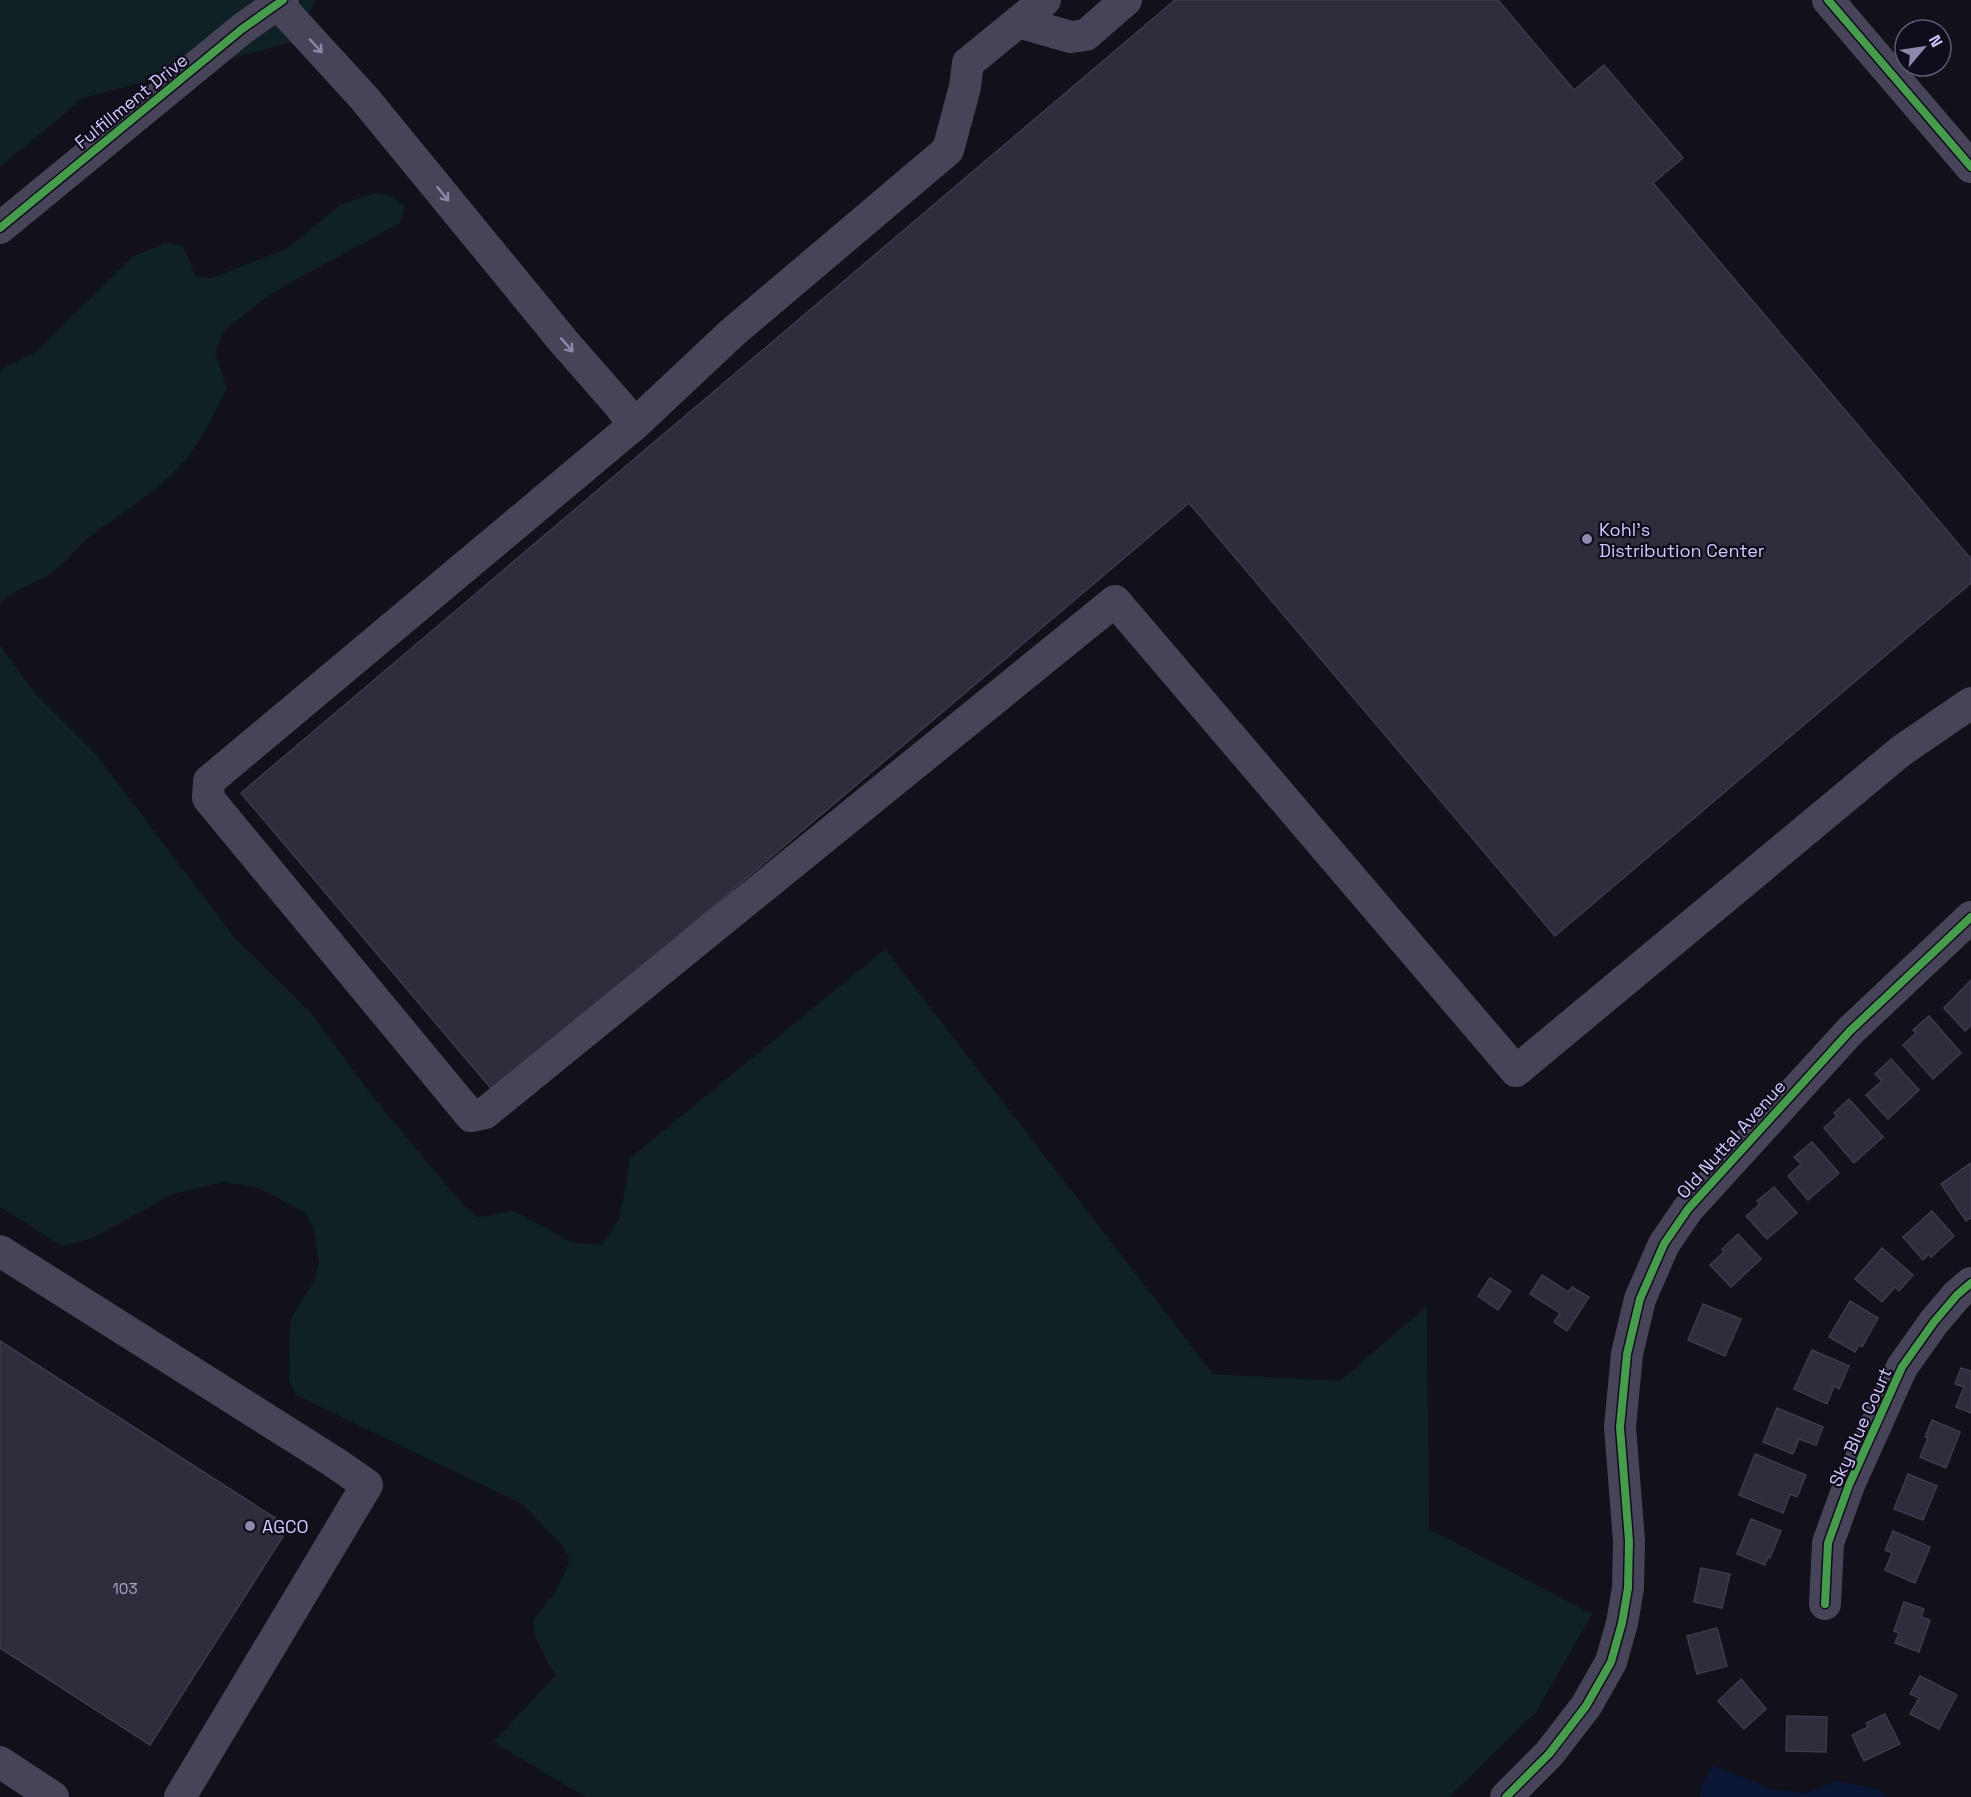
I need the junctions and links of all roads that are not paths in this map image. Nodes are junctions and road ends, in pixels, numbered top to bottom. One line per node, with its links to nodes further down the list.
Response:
1 (1045, 0): 5 (street)
2 (1126, 0): 5 (street)
3 (1832, 1): 6 (street)
4 (280, 2): 7 (street, Fulfillment Drive); 8 (street, one-way to 8)
5 (1018, 22): 8 (street)
6 (1971, 167)
7 (0, 228)
8 (634, 425): 9 (street)
9 (1971, 703)
10 (1971, 917): 17 (street, Old Nuttal Avenue)
11 (0, 1251): 16 (street)
12 (1971, 1283): 13 (street, Sky Blue Court)
13 (1825, 1604)
14 (0, 1762): 15 (street)
15 (53, 1797)
16 (180, 1797)
17 (1506, 1797)

